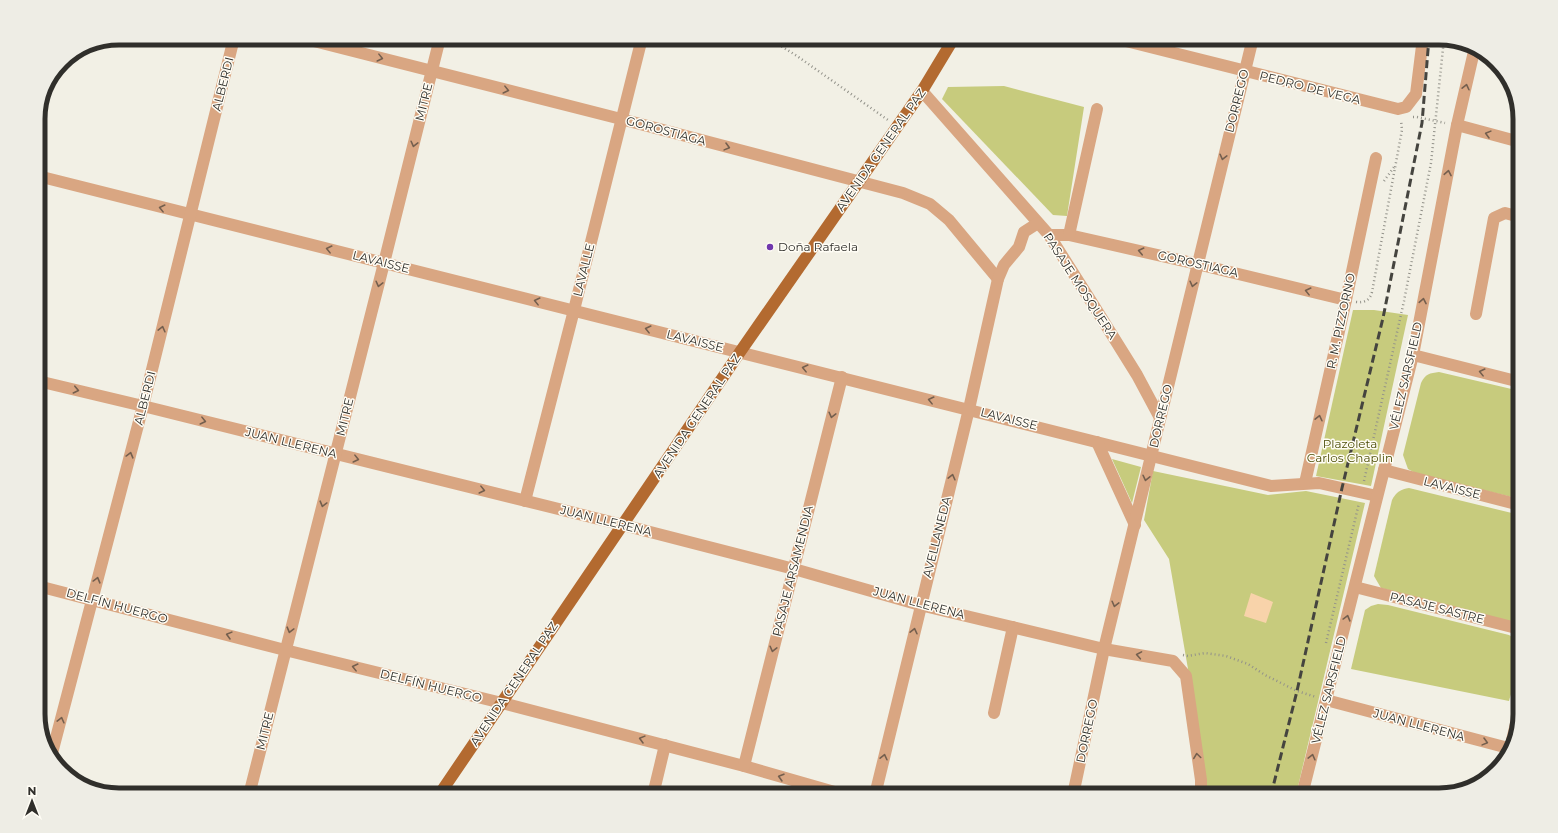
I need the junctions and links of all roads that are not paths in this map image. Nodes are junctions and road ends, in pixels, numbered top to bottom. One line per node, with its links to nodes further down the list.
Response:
1 (232, 45): 20 (street, ALBERDI)
2 (330, 45): 10 (street, GOROSTIAGA, one-way to 10)
3 (438, 45): 10 (street, MITRE)
4 (640, 45): 14 (street, LAVALLE)
5 (950, 45): 12 (main road, AVENIDA GENERAL PAZ)
6 (1142, 45): 11 (street, PEDRO DE VEGA)
7 (1251, 45): 11 (street, DORREGO)
8 (1422, 45): 11 (street, PEDRO DE VEGA)
9 (1473, 54): 15 (street, VÉLEZ SARSFIELD, one-way to 9)
10 (432, 71): 14 (street, GOROSTIAGA, one-way to 14); 25 (street, MITRE, one-way to 25)
11 (1244, 71): 26 (street, DORREGO, one-way to 26)
12 (922, 91): 19 (main road, AVENIDA GENERAL PAZ); 22 (street, PASAJE MOSQUERA)
13 (1097, 108): 24 (street)
14 (622, 119): 19 (street, GOROSTIAGA, one-way to 19); 29 (street, LAVALLE)
15 (1457, 125): 16 (street, one-way to 15); 32 (street, VÉLEZ SARSFIELD, one-way to 15)
16 (1513, 140)
17 (1376, 158): 28 (street, R. M. PIZZORNO)
18 (45, 178): 20 (street, LAVAISSE, one-way to 18)
19 (860, 181): 27 (street, GOROSTIAGA); 31 (main road, AVENIDA GENERAL PAZ)
20 (190, 215): 25 (street, LAVAISSE, one-way to 20); 36 (street, ALBERDI, one-way to 20)
21 (1513, 216): 30 (street)
22 (1038, 223): 23 (street, PASAJE MOSQUERA); 27 (street, AVELLANEDA)
23 (1049, 235): 24 (street, GOROSTIAGA); 38 (street, PASAJE MOSQUERA)
24 (1069, 235): 26 (street, GOROSTIAGA, one-way to 24)
25 (384, 263): 29 (street, LAVAISSE, one-way to 25); 40 (street, MITRE, one-way to 40)
26 (1198, 264): 28 (street, GOROSTIAGA, one-way to 26); 38 (street, DORREGO, one-way to 38)
27 (998, 279): 37 (street, AVELLANEDA)
28 (1346, 300): 43 (street, R. M. PIZZORNO, one-way to 28)
29 (574, 310): 31 (street, LAVAISSE, one-way to 29); 45 (street, LAVALLE)
30 (1476, 314)
31 (740, 352): 33 (street, LAVAISSE, one-way to 31); 47 (main road, AVENIDA GENERAL PAZ)
32 (1412, 355): 34 (street, one-way to 32); 42 (street, VÉLEZ SARSFIELD)
33 (842, 377): 37 (street, LAVAISSE, one-way to 33); 49 (street, PASAJE ARSAMENDIA, one-way to 49)
34 (1513, 380)
35 (45, 383): 36 (street, JUAN LLERENA, one-way to 36)
36 (143, 406): 40 (street, JUAN LLERENA, one-way to 40); 52 (street, ALBERDI, one-way to 36)
37 (968, 409): 39 (street, LAVAISSE); 53 (street, AVELLANEDA, one-way to 37)
38 (1160, 418): 41 (street, DORREGO)
39 (1097, 442): 41 (street, LAVAISSE); 48 (street)
40 (336, 454): 45 (street, JUAN LLERENA, one-way to 45); 57 (street, MITRE, one-way to 57)
41 (1152, 456): 43 (street, LAVAISSE); 48 (street, DORREGO, one-way to 48)
42 (1384, 470): 44 (street, VÉLEZ SARSFIELD); 46 (street, LAVAISSE)
43 (1305, 483): 44 (street, LAVAISSE)
44 (1377, 496): 50 (street, VÉLEZ SARSFIELD)
45 (525, 501): 47 (street, JUAN LLERENA)
46 (1513, 503)
47 (623, 525): 49 (street, JUAN LLERENA); 59 (main road, AVENIDA GENERAL PAZ)
48 (1135, 525): 56 (street, DORREGO, one-way to 56)
49 (794, 569): 53 (street, JUAN LLERENA); 64 (street, PASAJE ARSAMENDIA, one-way to 64)
50 (1355, 587): 55 (street, PASAJE SASTRE); 58 (street, VÉLEZ SARSFIELD, one-way to 50)
51 (45, 588): 52 (street, DELFÍN HUERGO)
52 (92, 599): 57 (street, DELFÍN HUERGO, one-way to 52); 62 (street, ALBERDI, one-way to 52)
53 (920, 605): 54 (street, JUAN LLERENA); 69 (street, AVELLANEDA, one-way to 53)
54 (1013, 627): 56 (street, JUAN LLERENA); 60 (street)
55 (1513, 627)
56 (1104, 649): 70 (street, DORREGO); 71 (street, JUAN LLERENA, one-way to 56)
57 (285, 650): 59 (street, DELFÍN HUERGO, one-way to 57); 65 (street, MITRE)
58 (1320, 698): 63 (street, JUAN LLERENA, one-way to 63); 72 (street, VÉLEZ SARSFIELD, one-way to 58)
59 (502, 703): 61 (street, DELFÍN HUERGO, one-way to 59); 66 (main road, AVENIDA GENERAL PAZ)
60 (994, 712)
61 (665, 745): 64 (street, DELFÍN HUERGO); 67 (street)
62 (53, 748)
63 (1504, 748)
64 (744, 766): 68 (street, DELFÍN HUERGO, one-way to 64)
65 (251, 788)
66 (444, 788)
67 (655, 788)
68 (821, 788)
69 (877, 788)
70 (1074, 788)
71 (1201, 788)
72 (1303, 788)

